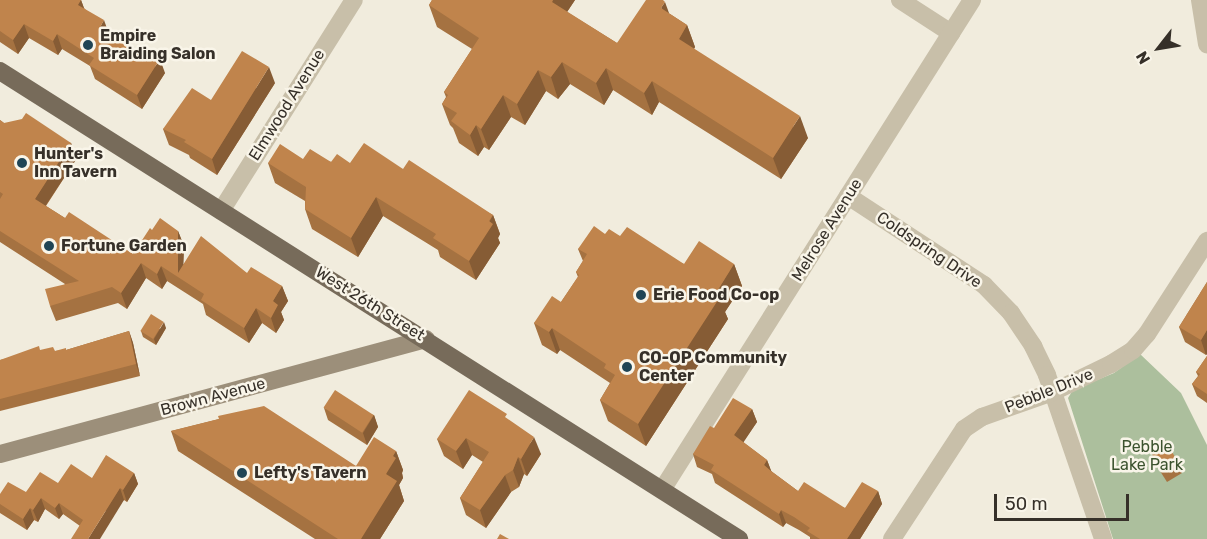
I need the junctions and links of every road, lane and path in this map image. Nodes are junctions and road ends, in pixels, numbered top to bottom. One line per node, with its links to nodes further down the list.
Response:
1 (354, 0): 9 (street, Elmwood Avenue)
2 (900, 0): 5 (street)
3 (972, 0): 5 (street, Melrose Avenue)
4 (1200, 0): 6 (street)
5 (951, 33): 8 (street, Melrose Avenue)
6 (1207, 44)
7 (0, 71): 9 (main road, West 26th Street)
8 (848, 196): 12 (street, Coldspring Drive); 14 (street, Melrose Avenue)
9 (221, 211): 11 (main road, West 26th Street)
10 (1207, 241): 12 (street, Pebble Drive)
11 (426, 339): 13 (street, Brown Avenue); 14 (main road, West 26th Street)
12 (1053, 392): 16 (street, Pebble Drive); 17 (street, Coldspring Drive)
13 (0, 453)
14 (662, 490): 15 (main road, West 26th Street)
15 (739, 539)
16 (892, 539)
17 (1103, 539)

